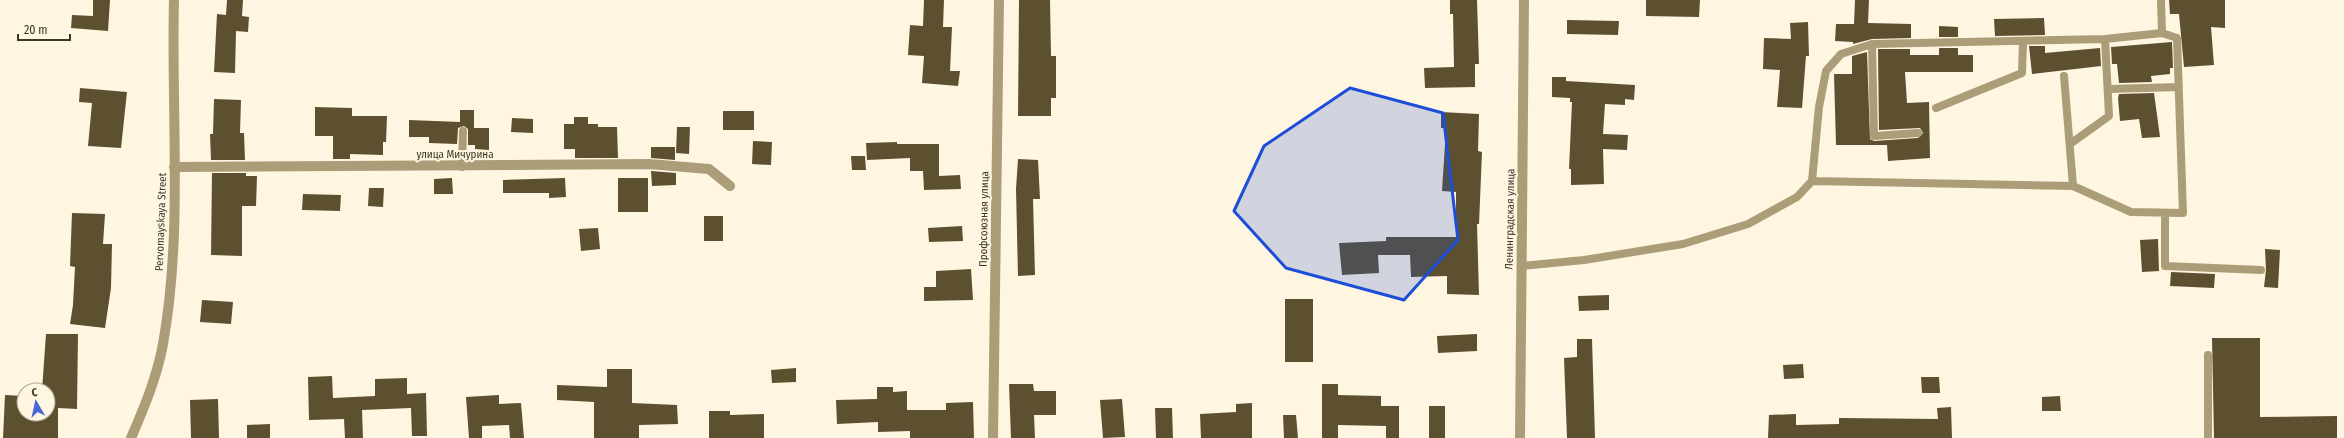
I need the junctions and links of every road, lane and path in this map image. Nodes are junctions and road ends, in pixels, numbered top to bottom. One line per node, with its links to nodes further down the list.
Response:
1 (174, 0): 17 (street, Pervomayskaya Street)
2 (999, 0): 26 (street, Профсоюзная улица)
3 (1524, 0): 22 (street, Ленинградская улица)
4 (2161, 0): 5 (lane)
5 (2162, 33): 6 (lane); 10 (lane)
6 (2105, 39): 7 (lane); 11 (lane)
7 (2023, 42): 8 (lane); 12 (lane)
8 (1872, 44): 14 (lane); 18 (lane)
9 (2064, 76): 15 (lane)
10 (2179, 87): 11 (lane); 21 (lane)
11 (2109, 89): 15 (lane)
12 (1936, 108)
13 (463, 131): 16 (lane)
14 (1918, 133)
15 (2070, 144): 20 (lane)
16 (462, 166): 17 (street, улица Мичурина); 19 (street, улица Мичурина)
17 (174, 168): 25 (street, Pervomayskaya Street)
18 (1812, 181): 20 (lane); 22 (lane)
19 (730, 186)
20 (2073, 186): 21 (lane)
21 (2165, 212): 23 (lane)
22 (1522, 266): 27 (street, Ленинградская улица)
23 (2261, 270)
24 (2208, 356): 28 (lane)
25 (131, 438)
26 (993, 438)
27 (1520, 438)
28 (2208, 438)

